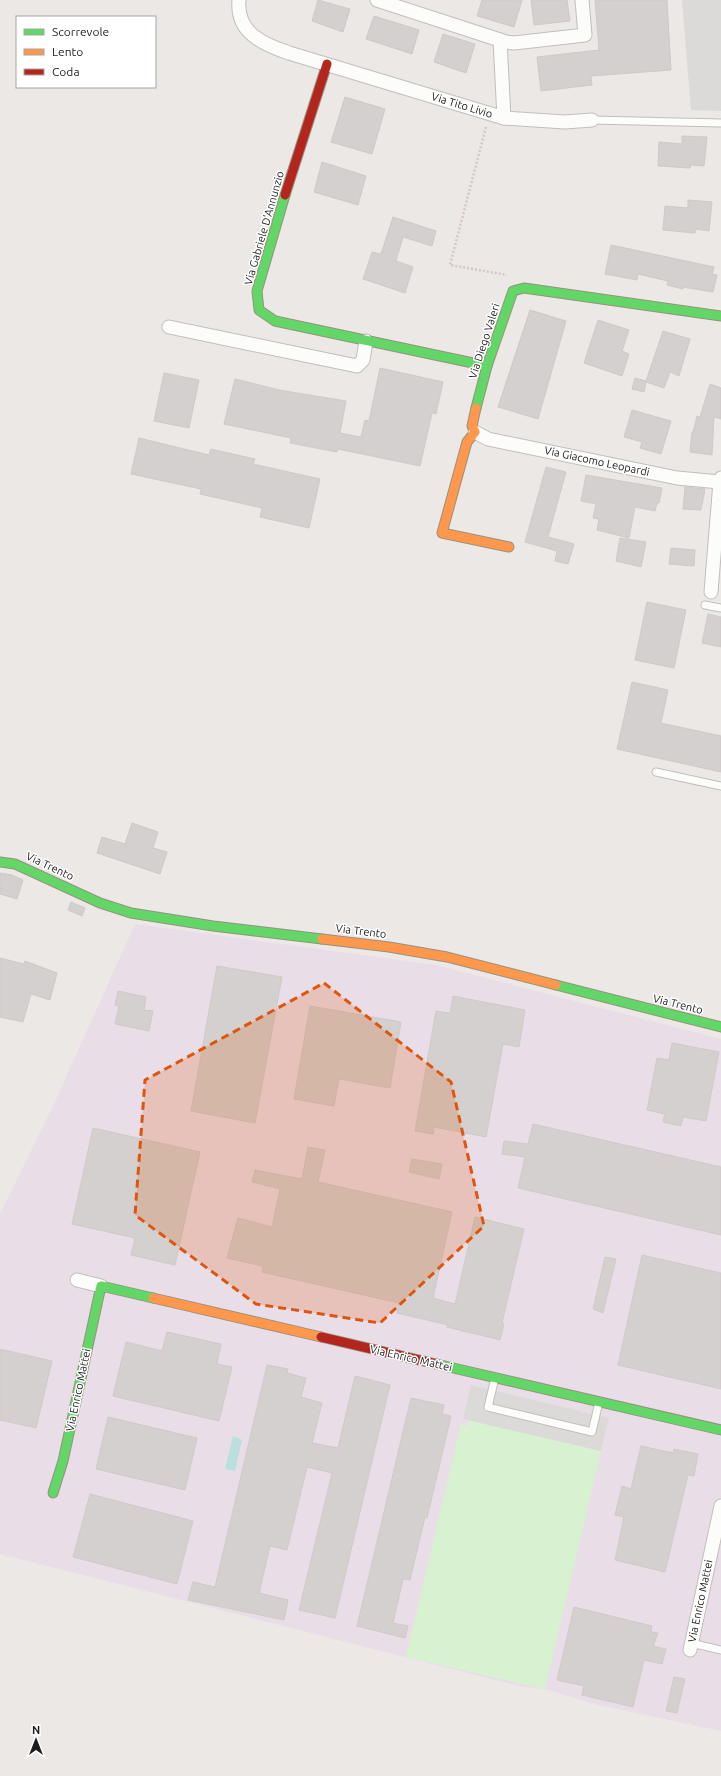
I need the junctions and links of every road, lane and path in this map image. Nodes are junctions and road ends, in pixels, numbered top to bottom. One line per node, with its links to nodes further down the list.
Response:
1 (239, 0): 5 (street, Via Tito Livio)
2 (377, 0): 4 (street)
3 (582, 0): 4 (street)
4 (500, 40): 6 (street)
5 (327, 64): 6 (street, Via Tito Livio); 13 (street, Via Gabriele D'Annunzio)
6 (504, 118): 7 (street, Via Tito Livio)
7 (592, 120): 9 (lane, Via Tito Livio)
8 (487, 123): 10 (path)
9 (721, 123)
10 (511, 276)
11 (721, 316): 14 (street, Via Diego Valeri)
12 (169, 327): 13 (street)
13 (366, 340): 14 (street, Via Gabriele D'Annunzio)
14 (487, 366): 15 (street, Via Diego Valeri)
15 (475, 432): 17 (street, Via Giacomo Leopardi); 18 (street)
16 (721, 478): 17 (street)
17 (720, 482): 19 (street)
18 (509, 547)
19 (711, 592)
20 (705, 604): 21 (lane)
21 (721, 608)
22 (656, 772): 23 (lane)
23 (721, 786)
24 (0, 862): 25 (street, Via Trento)
25 (721, 1027)
26 (77, 1280): 27 (street, Via Enrico Mattei)
27 (101, 1286): 28 (street, Via Enrico Mattei); 31 (street, Via Enrico Mattei)
28 (495, 1378): 29 (street, Via Enrico Mattei); 29 (lane)
29 (599, 1402): 30 (street, Via Enrico Mattei)
30 (721, 1430)
31 (53, 1493)
32 (721, 1506): 33 (street, Via Enrico Mattei)
33 (690, 1646): 34 (lane)
34 (721, 1650)

